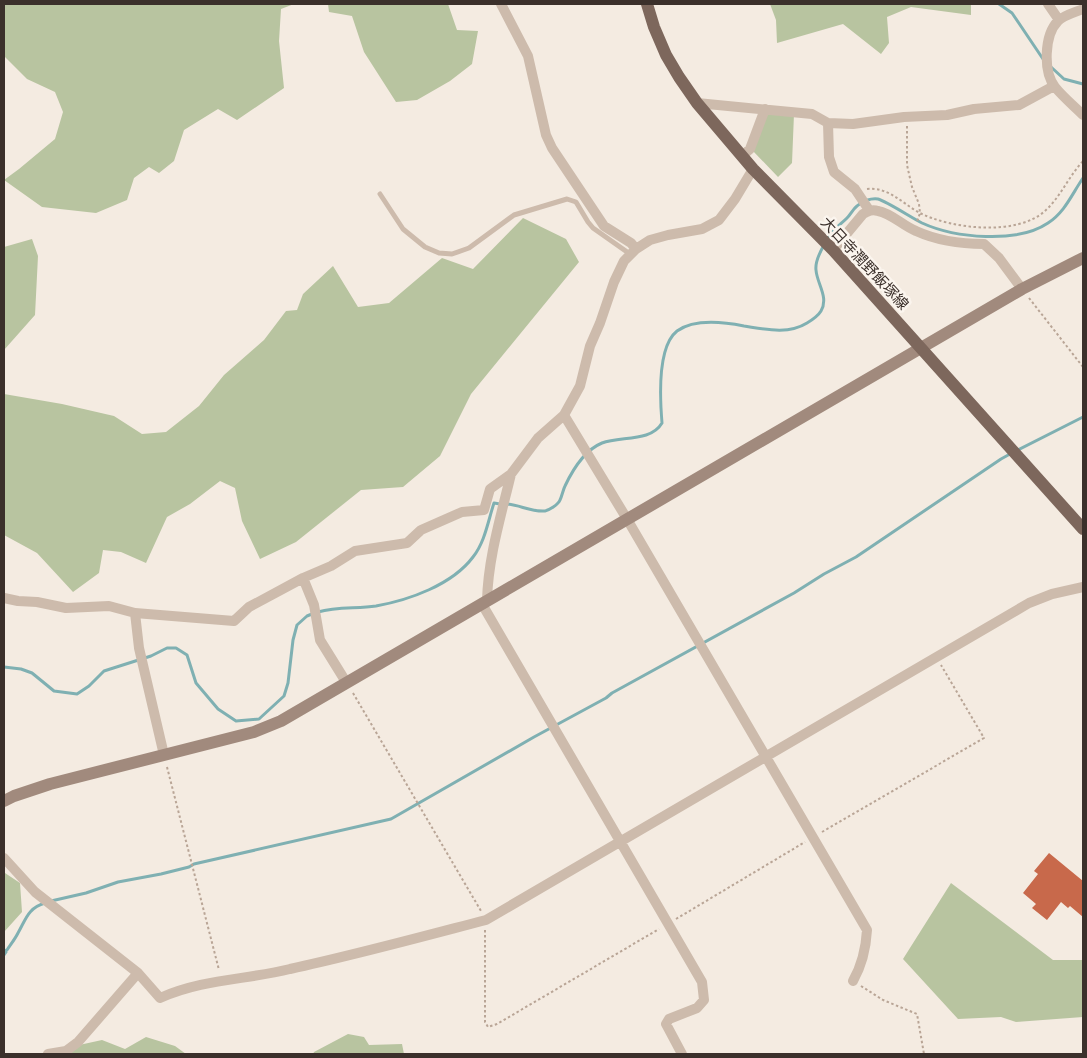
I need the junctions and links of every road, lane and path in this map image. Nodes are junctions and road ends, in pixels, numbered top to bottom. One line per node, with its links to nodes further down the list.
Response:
1 (501, 4): 20 (street)
2 (647, 4): 7 (main road, 大日寺潤野飯塚線)
3 (1048, 4): 5 (street)
4 (1083, 9): 5 (street)
5 (1059, 20): 6 (street)
6 (1054, 86): 9 (street); 10 (street)
7 (697, 103): 8 (street); 12 (main road, 大日寺潤野飯塚線)
8 (765, 109): 11 (street); 12 (street)
9 (1083, 115)
10 (907, 116): 11 (street); 18 (path)
11 (828, 123): 16 (street)
12 (742, 156): 14 (main road, 大日寺潤野飯塚線)
13 (1083, 161): 18 (path)
14 (753, 169): 19 (main road, 大日寺潤野飯塚線); 20 (street)
15 (380, 194): 20 (lane)
16 (859, 195): 17 (street); 18 (path)
17 (869, 210): 19 (street); 22 (street)
18 (920, 213)
19 (833, 250): 23 (main road, 大日寺潤野飯塚線)
20 (633, 252): 25 (street)
21 (1083, 258): 22 (street)
22 (1022, 289): 23 (street); 24 (path)
23 (921, 349): 27 (street); 28 (main road, 大日寺潤野飯塚線)
24 (1083, 367)
25 (564, 415): 26 (street); 27 (street)
26 (510, 474): 29 (street); 32 (street)
27 (627, 519): 32 (street); 37 (street)
28 (1083, 529)
29 (303, 578): 33 (street); 35 (street)
30 (1083, 587): 34 (street)
31 (4, 598): 33 (street)
32 (484, 603): 35 (street); 40 (street)
33 (135, 613): 36 (street)
34 (936, 657): 37 (street); 39 (path)
35 (346, 682): 36 (street); 42 (path)
36 (164, 755): 38 (street); 45 (path)
37 (766, 756): 39 (street); 40 (street)
38 (4, 801)
39 (813, 837): 43 (path); 46 (street)
40 (619, 842): 42 (street); 43 (street)
41 (4, 858): 44 (street)
42 (486, 920): 43 (path); 45 (street)
43 (668, 924): 48 (street)
44 (138, 973): 45 (street); 47 (street)
45 (222, 980)
46 (853, 981): 49 (path)
47 (48, 1054)
48 (682, 1054)
49 (924, 1054)

